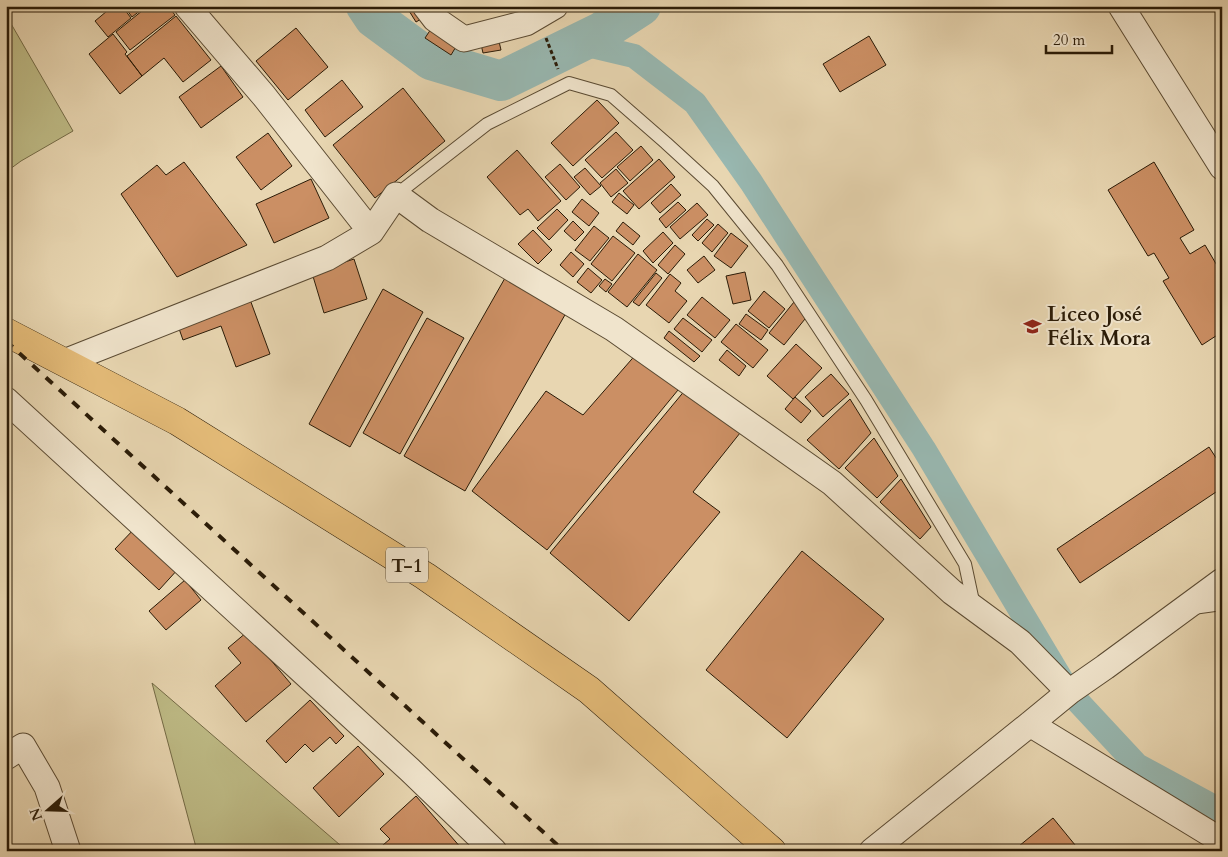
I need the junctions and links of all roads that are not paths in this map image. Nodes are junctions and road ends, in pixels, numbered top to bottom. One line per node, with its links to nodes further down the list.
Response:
1 (187, 6): 7 (street)
2 (425, 6): 3 (street)
3 (555, 6)
4 (1121, 6): 5 (street)
5 (1222, 167)
6 (396, 195): 7 (street); 13 (street); 13 (lane)
7 (371, 232): 9 (street)
8 (6, 332): 9 (main road, T-1)
9 (64, 362): 21 (main road, T-1)
10 (6, 400): 20 (street)
11 (1222, 581): 14 (street)
12 (1222, 604): 14 (lane)
13 (974, 608): 15 (street)
14 (1183, 609): 15 (street)
15 (1068, 692): 16 (street)
16 (1030, 724): 18 (street); 22 (street)
17 (6, 757): 19 (street)
18 (1222, 841)
19 (68, 851)
20 (494, 851)
21 (772, 851)
22 (872, 851)

